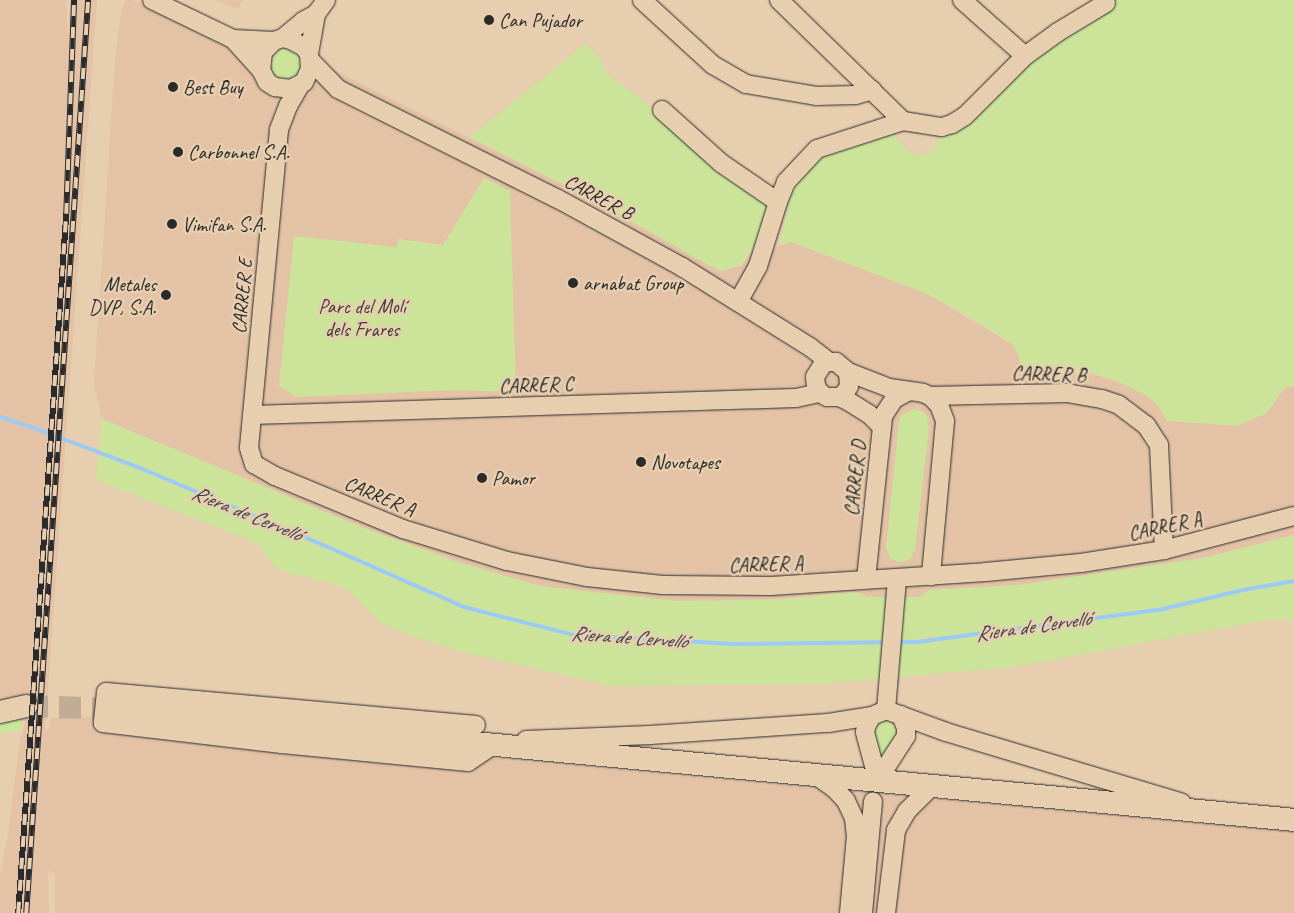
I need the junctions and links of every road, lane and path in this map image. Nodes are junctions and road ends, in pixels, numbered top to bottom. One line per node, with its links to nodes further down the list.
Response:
1 (152, 0): 7 (street)
2 (642, 0): 14 (street)
3 (779, 0): 14 (street)
4 (962, 0): 9 (street)
5 (1106, 3): 9 (street)
6 (321, 7): 8 (street); 10 (street)
7 (233, 39): 8 (street); 11 (street)
8 (278, 40): 10 (street); 11 (street)
9 (1025, 56): 16 (street)
10 (310, 57): 12 (street); 13 (street, CARRER B)
11 (264, 76): 12 (street); 17 (street, CARRER E)
12 (299, 87): 13 (street, CARRER B); 17 (street, CARRER E)
13 (338, 89): 19 (street, CARRER B)
14 (872, 90): 16 (street)
15 (662, 110): 18 (street)
16 (903, 121): 18 (street)
17 (279, 130): 26 (street, CARRER E)
18 (778, 202): 19 (street)
19 (738, 302): 20 (street, CARRER B)
20 (829, 362): 21 (street, CARRER B); 23 (street)
21 (848, 372): 22 (street, CARRER B); 25 (street)
22 (907, 392): 24 (street, CARRER B); 27 (street, CARRER D)
23 (820, 393): 25 (street); 26 (street, CARRER C)
24 (930, 396): 30 (street, CARRER B); 31 (street)
25 (839, 397): 27 (street)
26 (252, 415): 28 (street, CARRER E)
27 (881, 426): 32 (street, CARRER D)
28 (254, 464): 32 (street, CARRER A)
29 (1294, 516): 30 (street, CARRER A)
30 (1164, 550): 31 (street, CARRER A)
31 (931, 576): 33 (street, CARRER A)
32 (866, 580): 33 (street, CARRER A)
33 (896, 584): 35 (street)
34 (0, 702): 37 (main road)
35 (887, 708): 35 (street); 39 (street); 43 (street)
36 (112, 709): 39 (main road)
37 (0, 712)
38 (476, 725): 40 (street)
39 (450, 742): 40 (main road)
40 (492, 746): 41 (main road)
41 (818, 777): 42 (main road); 45 (street)
42 (931, 787): 43 (main road); 48 (street)
43 (1216, 813): 44 (main road)
44 (1294, 820)
45 (849, 913)
46 (863, 913): 47 (street)
47 (871, 913)
48 (886, 913)

